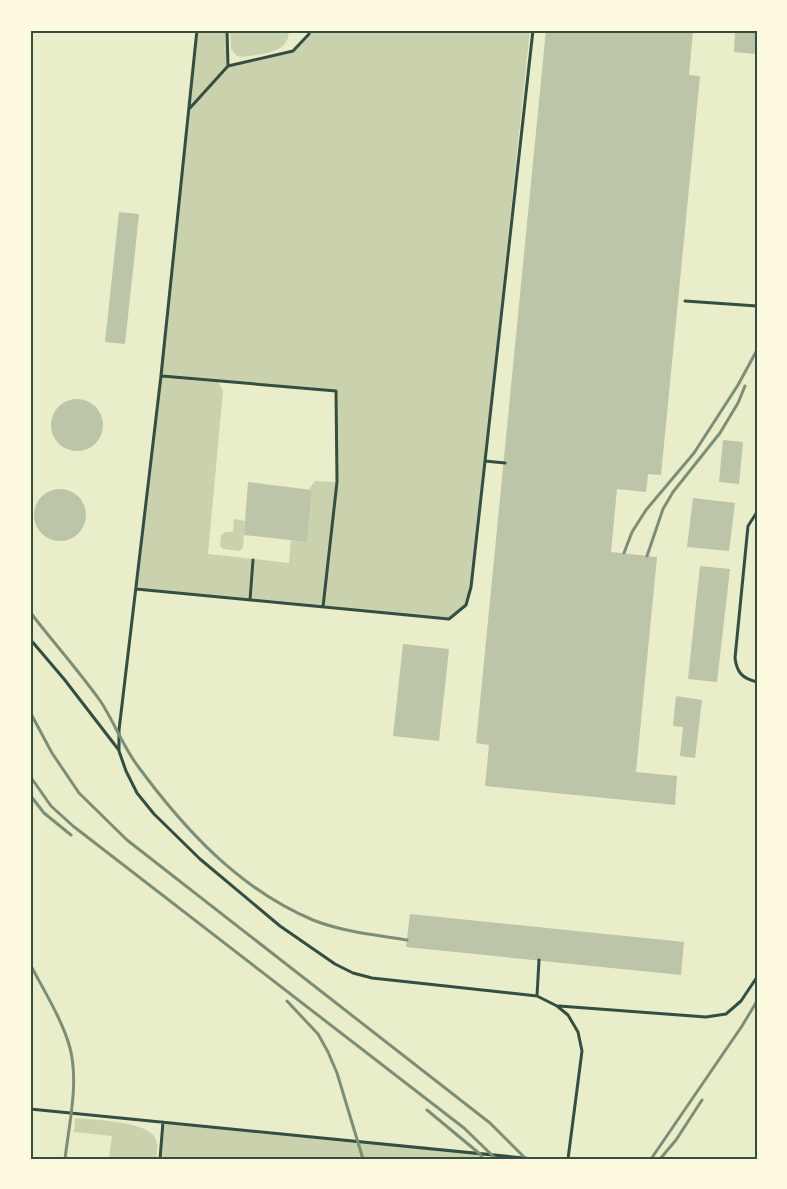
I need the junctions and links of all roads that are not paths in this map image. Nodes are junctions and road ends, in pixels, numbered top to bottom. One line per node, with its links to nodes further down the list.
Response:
1 (197, 30): 6 (lane)
2 (227, 30): 5 (lane)
3 (310, 30): 5 (lane)
4 (533, 30): 10 (lane)
5 (228, 66): 6 (lane)
6 (188, 110): 9 (lane)
7 (685, 301): 8 (lane)
8 (757, 306)
9 (161, 376): 14 (lane); 16 (lane)
10 (484, 461): 11 (lane); 16 (lane)
11 (505, 464)
12 (757, 513): 18 (lane)
13 (253, 560): 15 (lane)
14 (136, 589): 15 (lane); 19 (lane)
15 (250, 600): 16 (lane)
16 (323, 607)
17 (30, 639): 19 (lane)
18 (757, 682)
19 (119, 751): 22 (lane)
20 (538, 960): 22 (lane)
21 (757, 977): 23 (lane)
22 (537, 996): 23 (lane)
23 (557, 1006): 28 (lane)
24 (30, 1109): 25 (lane)
25 (163, 1122): 26 (lane); 27 (lane)
26 (160, 1159)
27 (534, 1159)
28 (568, 1159)

